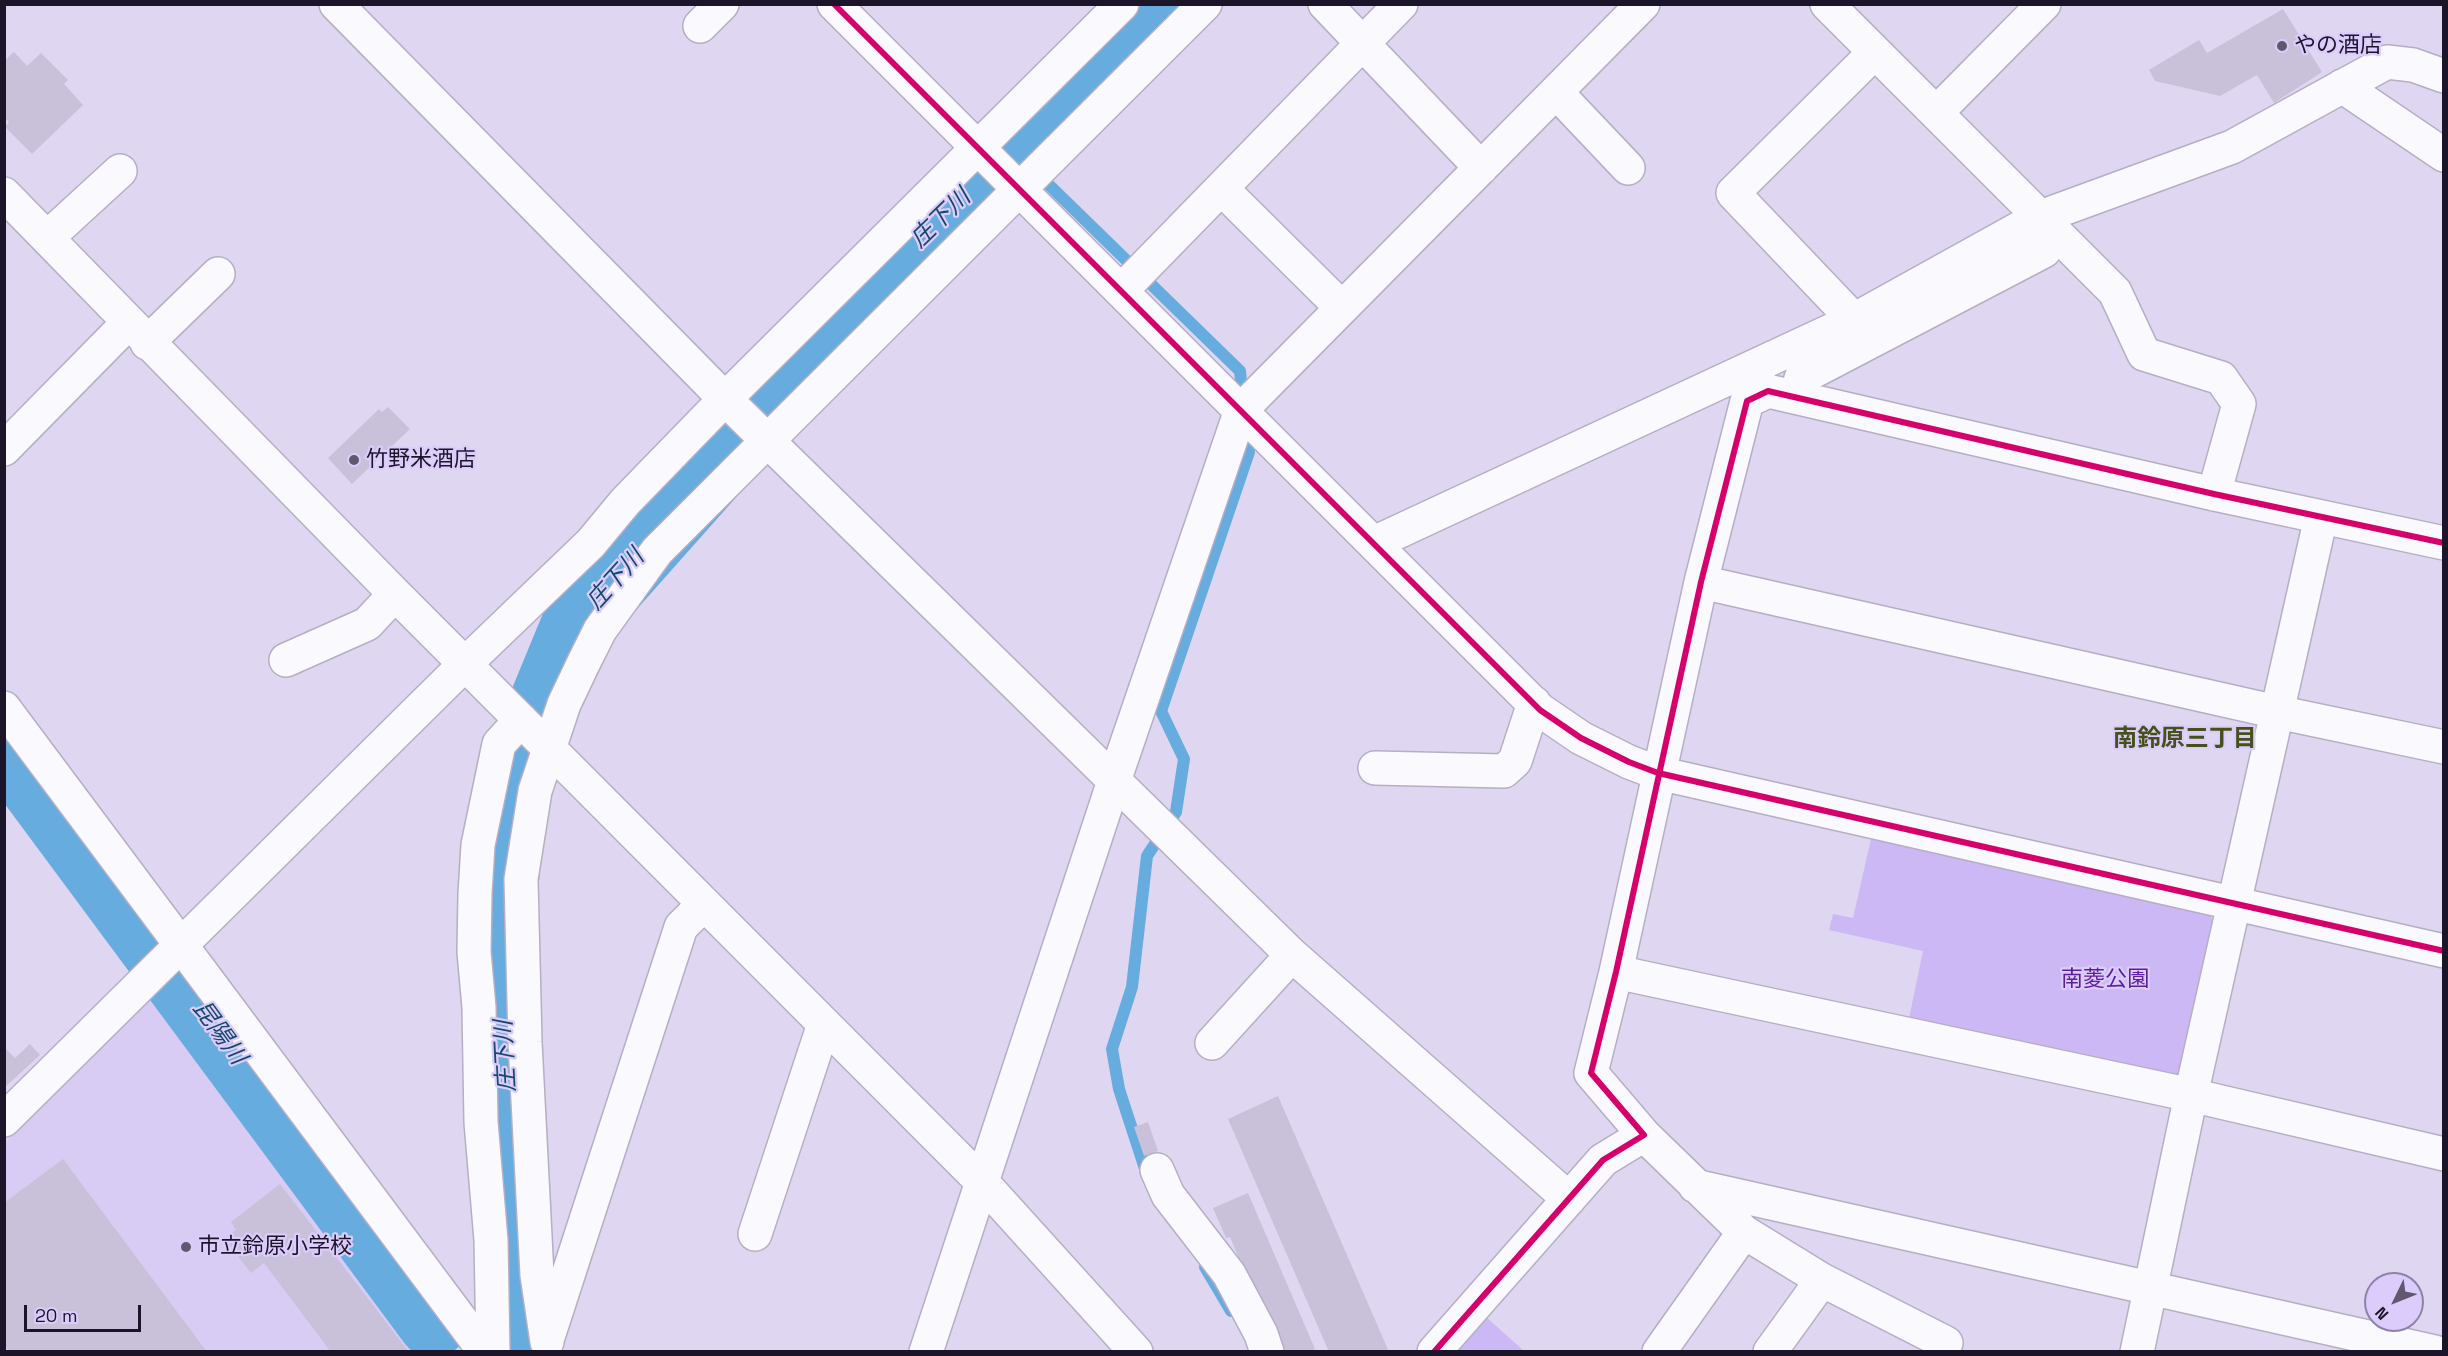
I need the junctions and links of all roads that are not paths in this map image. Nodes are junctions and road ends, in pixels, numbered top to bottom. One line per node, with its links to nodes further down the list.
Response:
1 (336, 4): 32 (street)
2 (834, 4): 16 (street)
3 (1122, 4): 16 (street)
4 (1205, 4): 21 (street)
5 (1325, 4): 10 (street)
6 (1401, 4): 10 (street)
7 (1643, 4): 14 (street)
8 (1827, 4): 11 (street)
9 (2044, 4): 15 (street)
10 (1363, 45): 18 (street); 22 (street)
11 (1874, 53): 15 (street); 29 (street)
12 (2444, 76): 13 (street)
13 (2342, 87): 17 (street); 24 (street)
14 (1556, 92): 18 (street); 19 (street)
15 (1937, 112): 24 (street)
16 (984, 153): 21 (street); 32 (street)
17 (2444, 155)
18 (1481, 168): 28 (street)
19 (1629, 168)
20 (120, 171): 25 (street)
21 (1018, 187): 27 (street); 34 (street)
22 (1222, 189): 27 (street); 28 (street)
23 (4, 194): 25 (street)
24 (2047, 226): 29 (street); 31 (street); 36 (street)
25 (48, 237): 30 (street)
26 (218, 274): 30 (street)
27 (1121, 291): 33 (street)
28 (1341, 307): 33 (street)
29 (1854, 320): 38 (street)
30 (138, 333): 35 (street); 41 (street)
31 (1797, 397): 36 (street); 40 (street)
32 (725, 399): 34 (street); 43 (street)
33 (1240, 410): 38 (street); 51 (street)
34 (768, 441): 47 (street); 51 (street)
35 (4, 449)
36 (2214, 494): 37 (street)
37 (2322, 517): 39 (street); 46 (street)
38 (1374, 543): 44 (street)
39 (2444, 543)
40 (1701, 582): 46 (street); 50 (street)
41 (395, 594): 42 (street); 43 (street)
42 (286, 660)
43 (465, 664): 47 (street); 56 (street)
44 (1534, 703): 49 (street); 50 (street)
45 (4, 708): 56 (street)
46 (2277, 712): 48 (street); 53 (street)
47 (534, 734): 52 (street); 72 (street); 74 (street)
48 (2444, 747)
49 (1375, 768)
50 (1658, 773): 53 (street); 57 (street)
51 (1114, 782): 55 (street); 65 (street)
52 (704, 904): 58 (street); 72 (street)
53 (2235, 905): 54 (street); 60 (street)
54 (2444, 951)
55 (1292, 955): 59 (street); 67 (street)
56 (170, 956): 61 (street); 73 (street)
57 (1616, 972): 60 (street); 62 (street)
58 (824, 1024): 65 (street); 68 (street)
59 (1212, 1043)
60 (2191, 1095): 63 (street); 71 (street)
61 (4, 1120)
62 (1644, 1135): 66 (street); 67 (street)
63 (2444, 1154)
64 (1157, 1170): 77 (street)
65 (983, 1183): 75 (street); 76 (street)
66 (1695, 1186): 69 (street); 71 (street)
67 (1569, 1199): 78 (street)
68 (751, 1221)
69 (1744, 1232): 70 (street); 79 (street)
70 (1822, 1280): 80 (street); 81 (street)
71 (2151, 1288): 82 (street); 83 (street)
72 (547, 1347)
73 (485, 1352)
74 (493, 1352)
75 (926, 1352)
76 (1136, 1352)
77 (1267, 1352)
78 (1434, 1352)
79 (1659, 1352)
80 (1770, 1352)
81 (1940, 1352)
82 (2137, 1352)
83 (2435, 1352)

